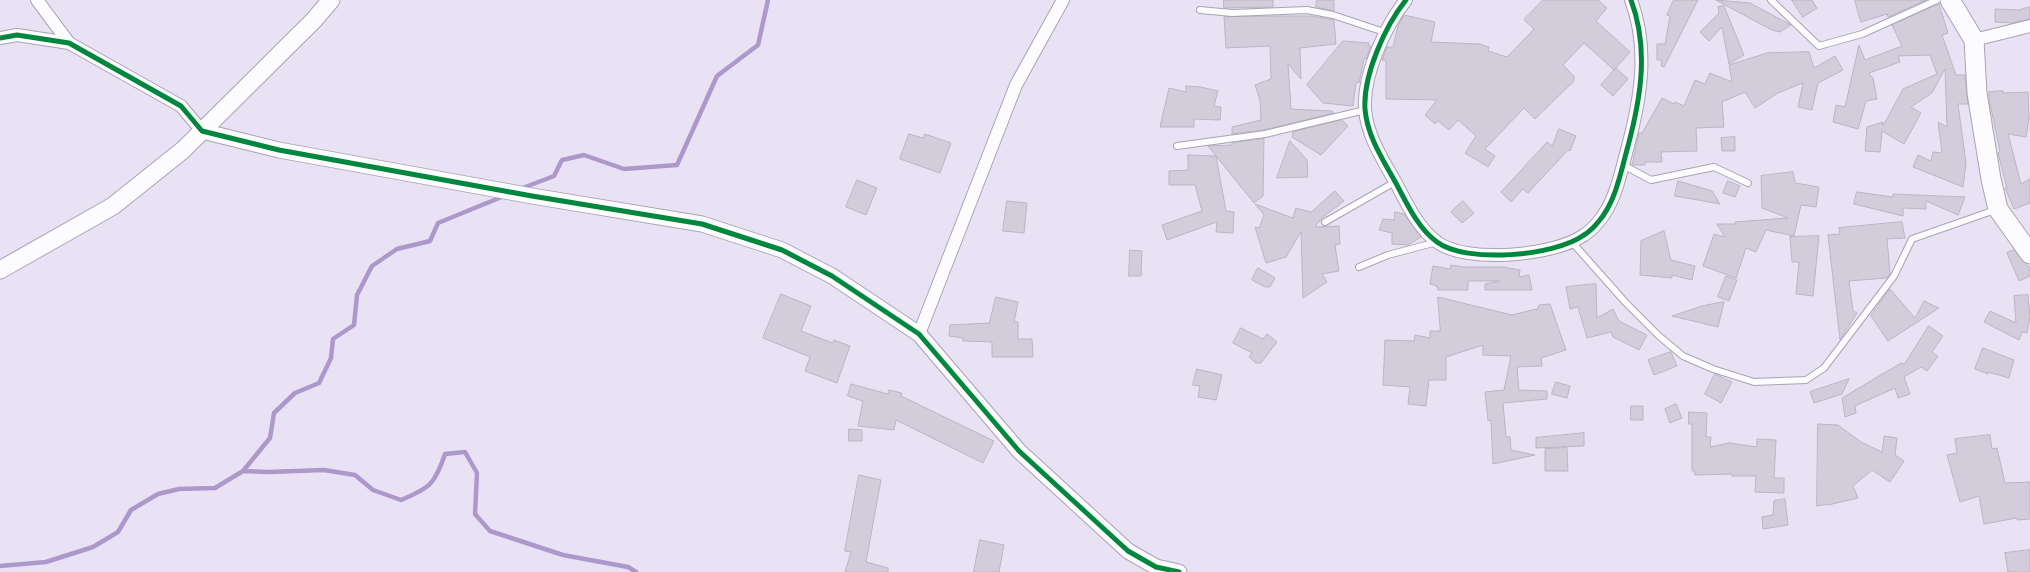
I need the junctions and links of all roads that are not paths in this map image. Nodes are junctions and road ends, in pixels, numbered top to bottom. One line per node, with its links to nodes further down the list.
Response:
1 (37, 0): 14 (street)
2 (331, 0): 16 (main road)
3 (1063, 0): 28 (street)
4 (1406, 0): 11 (street)
5 (1631, 0): 18 (street)
6 (1771, 0): 7 (lane)
7 (1936, 0)
8 (1950, 0): 13 (main road)
9 (1200, 10): 11 (lane)
10 (2030, 26): 13 (street)
11 (1384, 32): 15 (street)
12 (0, 38): 14 (street)
13 (1974, 40): 21 (main road)
14 (69, 43): 16 (street)
15 (1365, 110): 17 (lane); 19 (street)
16 (202, 131): 27 (main road); 28 (street)
17 (1177, 146)
18 (1623, 165): 20 (lane); 24 (street)
19 (1395, 182): 22 (lane); 23 (street)
20 (1748, 183)
21 (1998, 209): 24 (lane); 25 (main road)
22 (1325, 222)
23 (1437, 242): 24 (street); 26 (lane)
24 (1572, 242)
25 (2030, 254)
26 (1359, 267)
27 (0, 270)
28 (919, 334): 29 (street)
29 (1179, 572)

